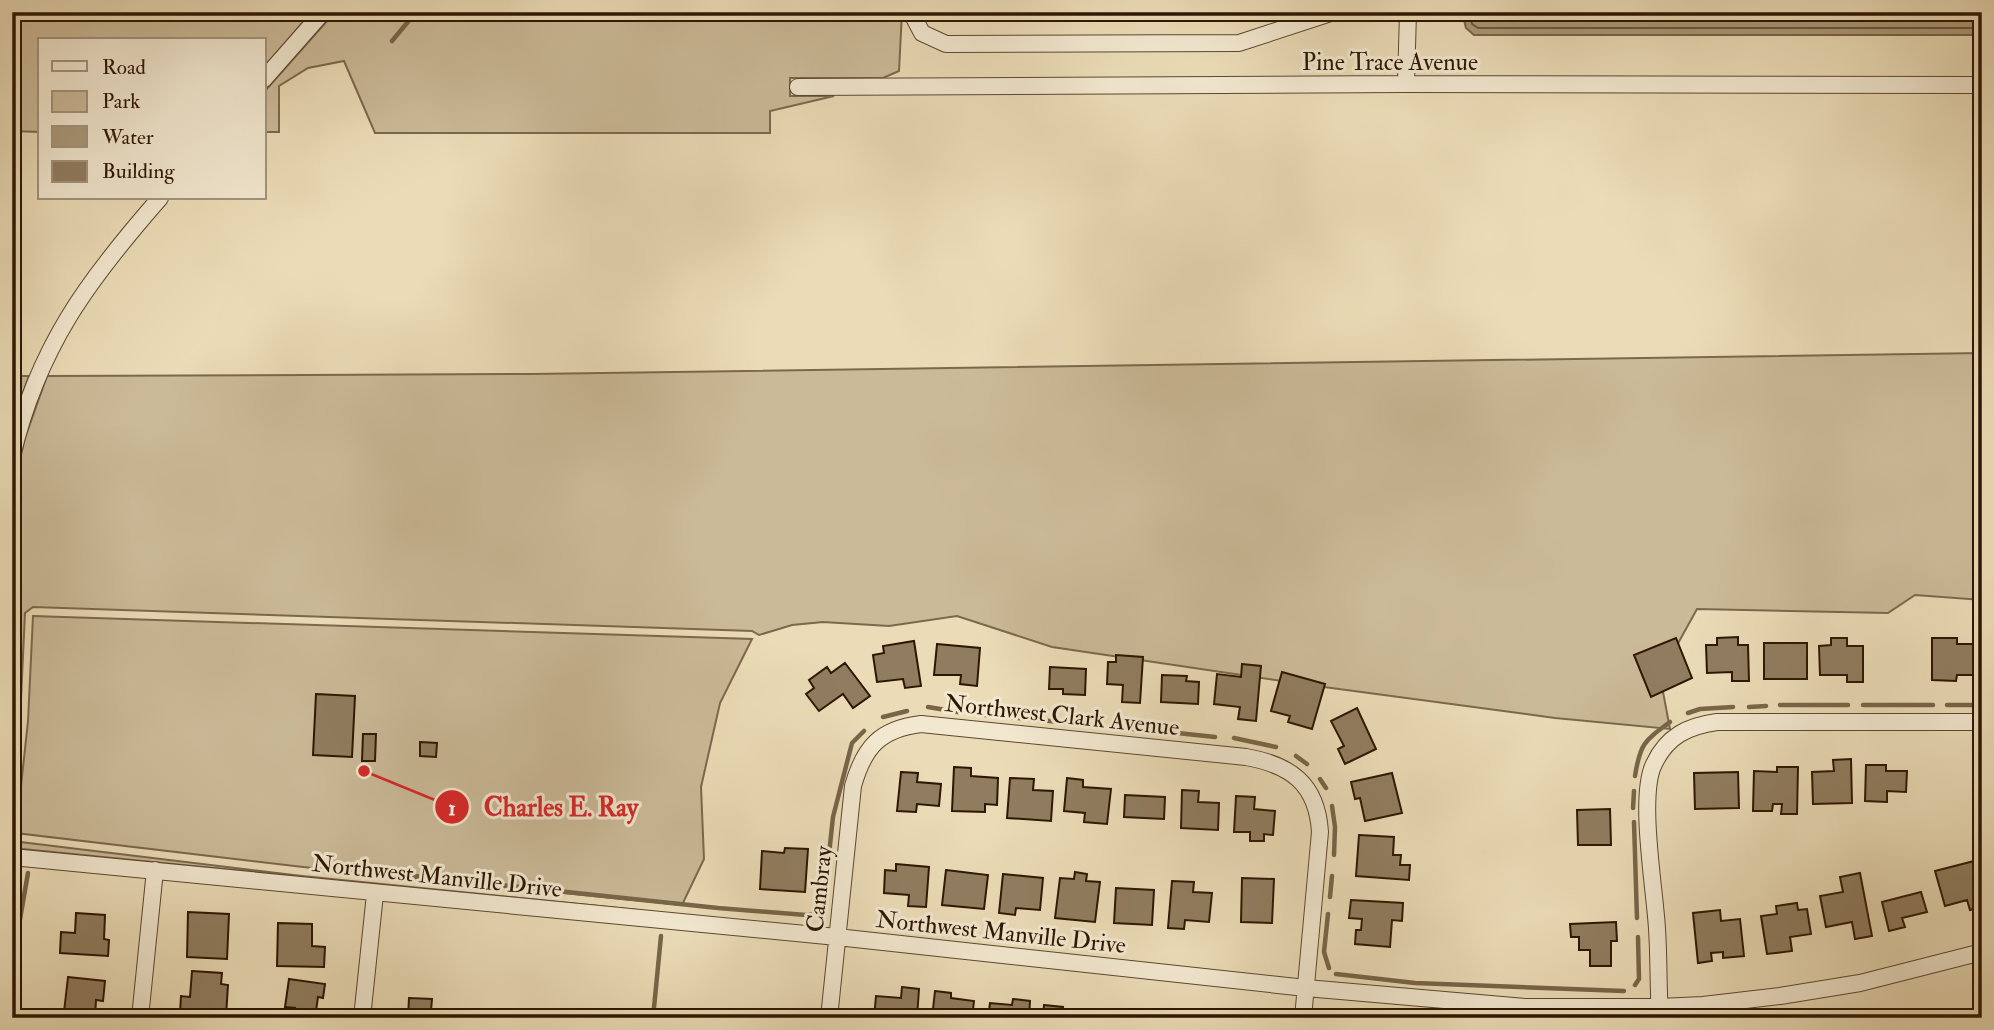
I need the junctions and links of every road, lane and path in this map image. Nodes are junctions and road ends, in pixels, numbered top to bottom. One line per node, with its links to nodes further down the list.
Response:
1 (323, 12): 5 (street)
2 (911, 12): 3 (street)
3 (1334, 12)
4 (1408, 12): 6 (street)
5 (266, 77)
6 (1406, 84): 7 (street, Pine Trace Avenue); 8 (street, Pine Trace Avenue)
7 (1982, 85)
8 (798, 87)
9 (158, 200): 10 (street)
10 (12, 456)
11 (1982, 722): 19 (street)
12 (859, 767): 16 (street, Cambray); 18 (street, Northwest Clark Avenue)
13 (12, 857): 14 (street, Northwest Manville Drive)
14 (155, 870): 15 (street, Northwest Manville Drive); 20 (street)
15 (376, 894): 16 (street, Northwest Manville Drive); 21 (street)
16 (837, 937): 18 (street, Northwest Manville Drive); 22 (street, Cambray)
17 (1982, 952): 19 (street, Northwest Manville Drive)
18 (1306, 988): 19 (street, Northwest Manville Drive); 23 (street)
19 (1659, 1012)
20 (140, 1018)
21 (362, 1018)
22 (829, 1018)
23 (1303, 1018)

